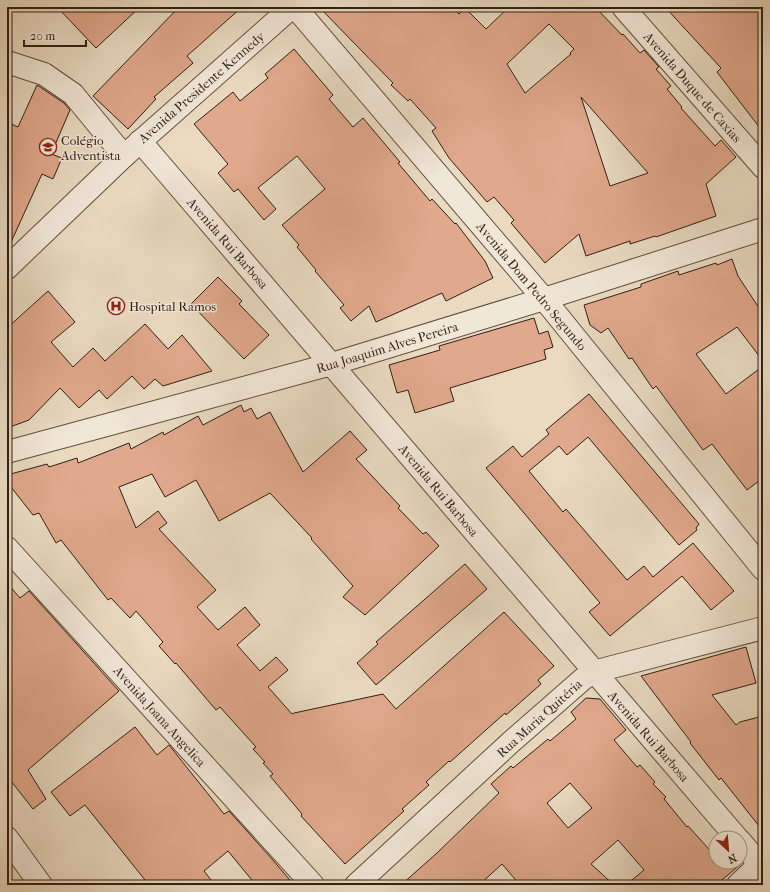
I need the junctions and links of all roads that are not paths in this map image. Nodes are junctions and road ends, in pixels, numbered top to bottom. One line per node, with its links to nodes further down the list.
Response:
1 (292, 7): 5 (street, Avenida Presidente Kennedy)
2 (296, 7): 10 (street, Avenida Dom Pedro Segundo)
3 (623, 7): 7 (street, Avenida Duque de Caxias)
4 (7, 62): 6 (street)
5 (140, 141): 6 (street, Avenida Presidente Kennedy); 11 (street, Avenida Rui Barbosa)
6 (124, 156): 9 (street, Avenida Presidente Kennedy)
7 (763, 168)
8 (763, 229): 10 (street, Rua Joaquim Alves Pereira)
9 (7, 268)
10 (544, 299): 11 (street, Rua Joaquim Alves Pereira); 14 (street, Avenida Dom Pedro Segundo)
11 (332, 364): 12 (street, Rua Joaquim Alves Pereira); 16 (street, Avenida Rui Barbosa)
12 (7, 452)
13 (7, 548): 22 (street, Avenida Joana Angelica)
14 (763, 569)
15 (763, 628): 16 (street, Rua Maria Quitéria)
16 (593, 672): 17 (street, Avenida Rui Barbosa); 23 (street, Rua Maria Quitéria)
17 (730, 830)
18 (7, 838): 21 (street)
19 (748, 850): 20 (street)
20 (762, 865): 24 (street)
21 (41, 885)
22 (313, 885)
23 (356, 885)
24 (738, 885)

